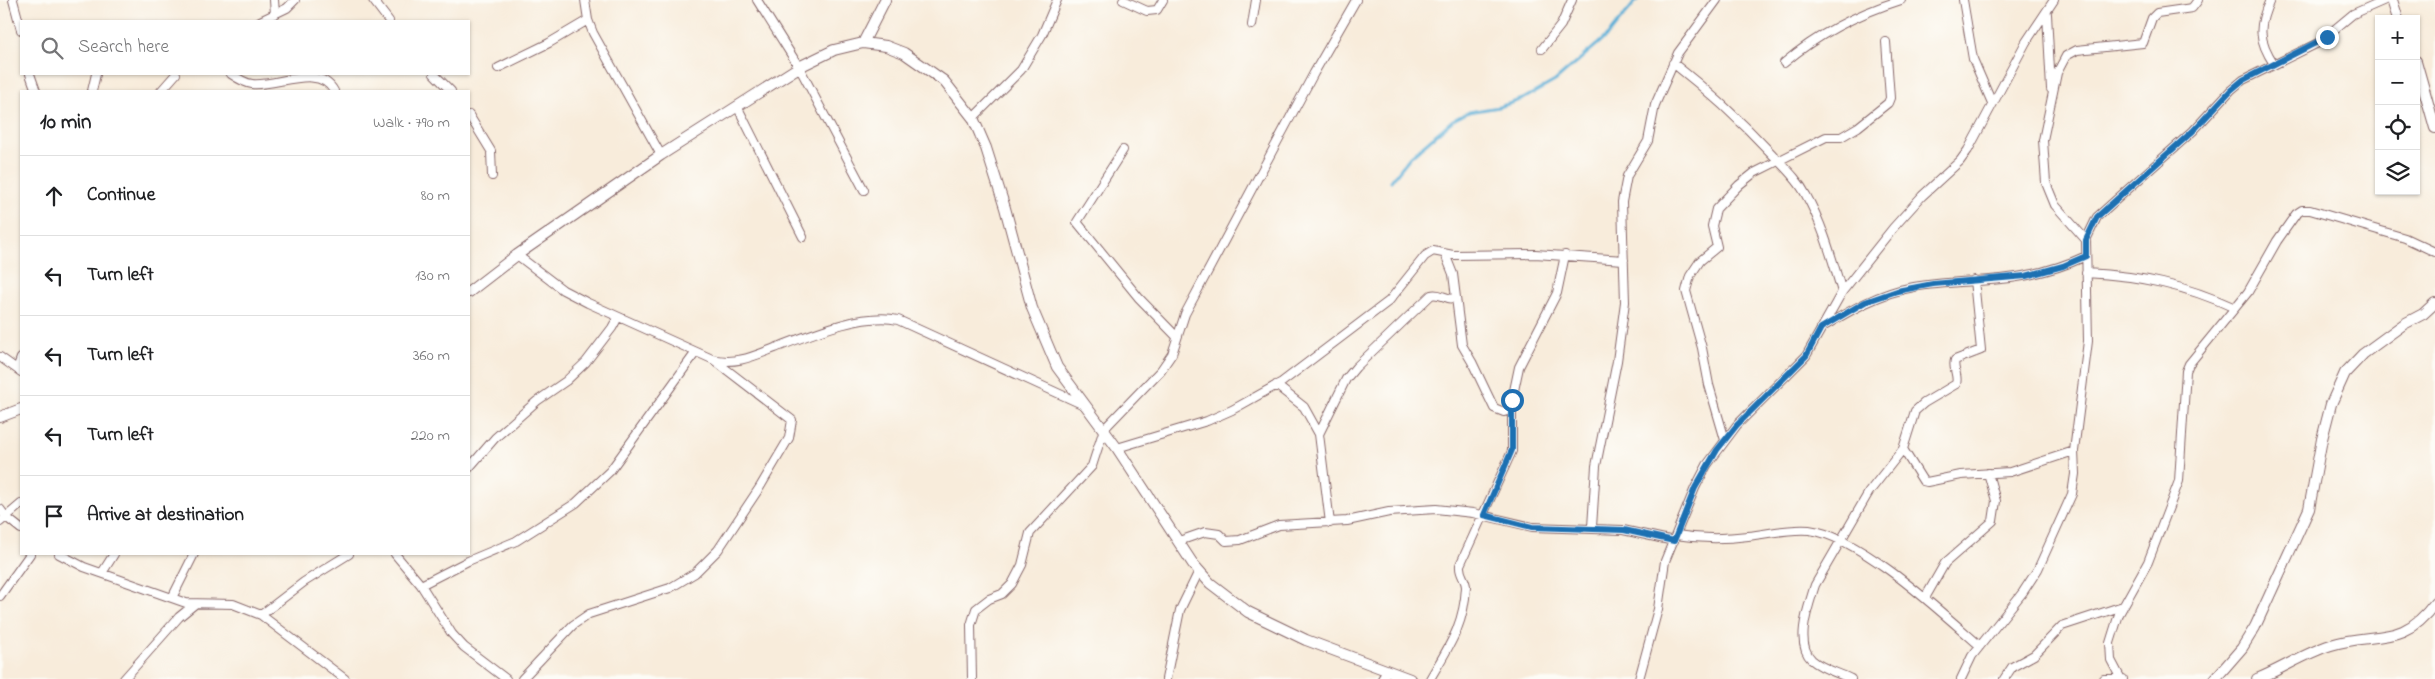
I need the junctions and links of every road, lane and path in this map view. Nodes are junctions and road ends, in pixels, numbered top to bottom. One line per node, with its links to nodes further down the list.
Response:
1 (13, 0): 29 (street)
2 (274, 0): 22 (street)
3 (295, 0): 22 (street)
4 (373, 0): 26 (street)
5 (585, 0): 27 (street)
6 (757, 0): 36 (street)
7 (885, 0): 31 (street)
8 (1057, 0): 53 (street)
9 (1123, 0): 10 (street)
10 (1163, 0)
11 (1256, 0): 28 (street)
12 (1356, 0): 77 (street)
13 (1572, 0): 32 (street)
14 (1717, 0): 33 (street)
15 (1901, 0): 34 (street)
16 (1963, 0): 50 (street)
17 (2054, 0): 23 (street)
18 (2198, 0): 49 (street)
19 (2270, 0): 35 (street)
20 (2385, 0): 35 (street)
21 (2392, 0): 24 (street)
22 (275, 14): 25 (street)
23 (2047, 14): 49 (street); 50 (street)
24 (2397, 15)
25 (262, 20)
26 (388, 20)
27 (588, 20): 37 (street); 56 (street)
28 (1252, 25)
29 (20, 26)
30 (1886, 42): 57 (street)
31 (863, 43): 36 (street); 53 (street)
32 (1542, 49)
33 (1673, 63): 57 (street); 67 (street)
34 (1784, 63)
35 (2274, 64): 61 (street)
36 (800, 66): 51 (street); 59 (street)
37 (498, 68)
38 (30, 75): 44 (street)
39 (96, 75): 45 (street)
40 (175, 75): 46 (street)
41 (233, 75): 47 (street)
42 (435, 75): 48 (street)
43 (2420, 75): 54 (street)
44 (36, 90)
45 (92, 90)
46 (162, 90)
47 (333, 90)
48 (450, 90)
49 (2052, 96): 61 (street)
50 (1992, 103): 71 (street)
51 (737, 106): 56 (street); 60 (street)
52 (470, 117): 58 (street)
53 (974, 118): 83 (street)
54 (2435, 128)
55 (1123, 150): 77 (street)
56 (661, 155): 64 (street)
57 (1778, 160): 71 (street); 89 (street)
58 (492, 176)
59 (864, 190)
60 (803, 237)
61 (2086, 240): 66 (street)
62 (2435, 252): 74 (street)
63 (1445, 254): 65 (street); 72 (street); 82 (street)
64 (517, 255): 70 (street); 75 (street)
65 (1565, 255): 67 (street); 85 (street)
66 (2086, 256): 68 (street); 69 (street)
67 (1624, 260): 100 (street)
68 (2086, 273): 74 (street); 92 (street)
69 (1974, 280): 76 (street); 91 (street)
70 (470, 291)
71 (1842, 292): 76 (street)
72 (1456, 299): 85 (street); 88 (street)
73 (2435, 303): 138 (street)
74 (2236, 308): 119 (street)
75 (618, 317): 78 (street); 93 (street)
76 (1821, 328): 89 (street)
77 (1177, 337): 87 (street)
78 (696, 352): 80 (street); 113 (street)
79 (0, 357): 81 (street)
80 (712, 359): 83 (street); 127 (street)
81 (19, 370)
82 (1276, 385): 88 (street); 90 (street)
83 (1088, 407): 87 (street)
84 (20, 410): 86 (street)
85 (1511, 410): 97 (street)
86 (0, 417)
87 (1104, 429): 90 (street); 128 (street)
88 (1319, 434): 99 (street)
89 (1725, 440): 102 (street)
90 (1117, 448): 104 (street)
91 (1903, 449): 94 (street); 103 (street)
92 (2074, 451): 94 (street); 122 (street)
93 (470, 467)
94 (1988, 473): 116 (street)
95 (20, 505): 98 (street)
96 (0, 509): 98 (street)
97 (1484, 515): 99 (street); 100 (street); 131 (street)
98 (3, 520): 101 (street)
99 (1330, 523): 104 (street)
100 (1592, 527): 102 (street)
101 (20, 528)
102 (1675, 538): 103 (street); 132 (street)
103 (1842, 540): 116 (street); 133 (street)
104 (1179, 541): 111 (street)
105 (29, 555): 114 (street)
106 (60, 555): 112 (street)
107 (113, 555): 112 (street)
108 (194, 555): 115 (street)
109 (347, 555): 121 (street)
110 (396, 555): 113 (street)
111 (1199, 571): 123 (street); 129 (street)
112 (102, 573): 115 (street)
113 (421, 584): 126 (street)
114 (0, 596)
115 (172, 598): 118 (street)
116 (1925, 598): 122 (street)
117 (2435, 603): 120 (street)
118 (195, 604): 121 (street); 124 (street)
119 (2123, 606): 135 (street); 137 (street)
120 (2430, 613): 139 (street)
121 (261, 615): 125 (street)
122 (1980, 646): 134 (street)
123 (1385, 675): 130 (street)
124 (124, 679)
125 (345, 679)
126 (506, 679)
127 (522, 679)
128 (972, 679)
129 (1166, 679)
130 (1410, 679)
131 (1430, 679)
132 (1639, 679)
133 (1852, 679)
134 (1961, 679)
135 (2004, 679)
136 (2104, 679): 137 (street)
137 (2122, 679)
138 (2214, 679)
139 (2257, 679)

